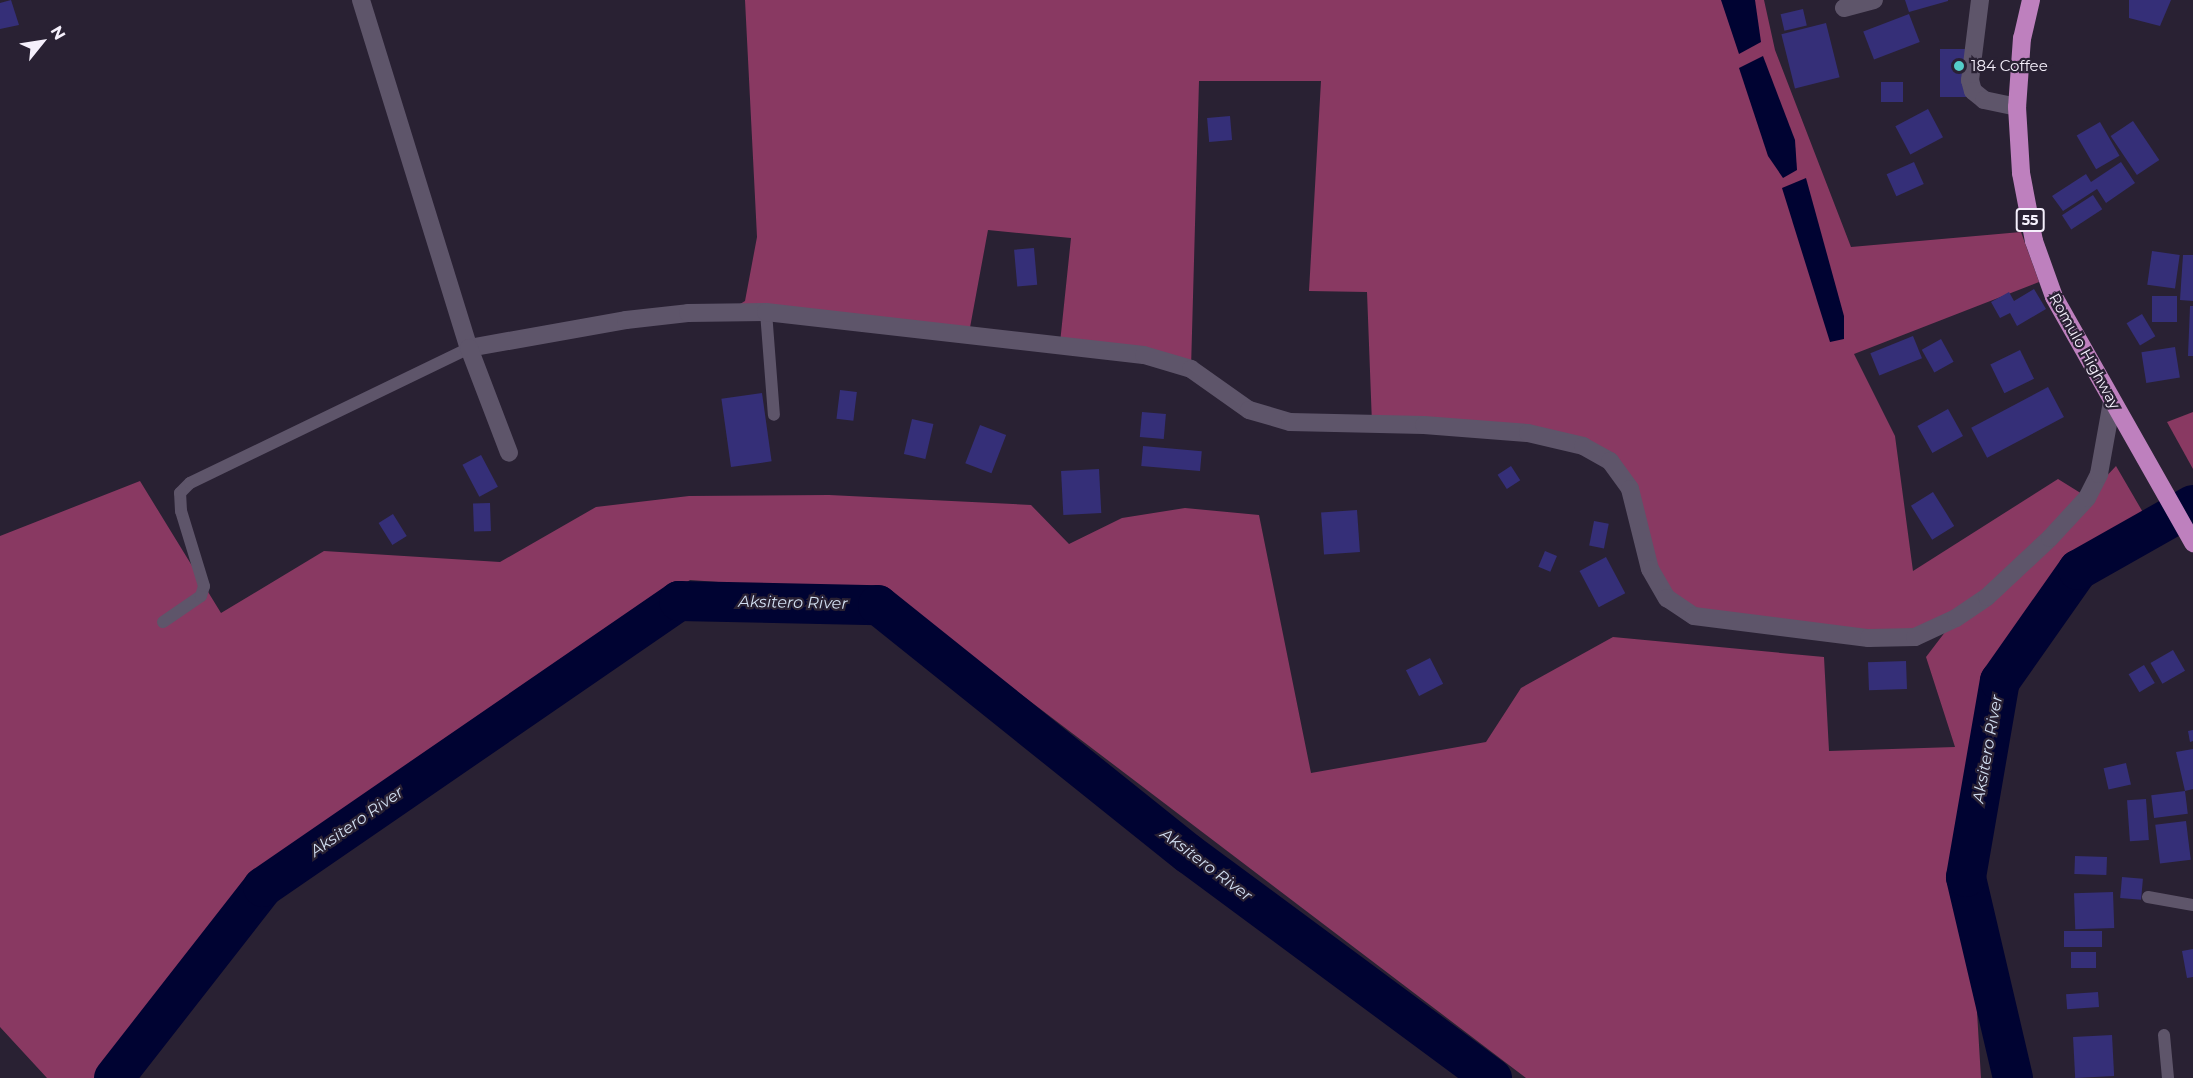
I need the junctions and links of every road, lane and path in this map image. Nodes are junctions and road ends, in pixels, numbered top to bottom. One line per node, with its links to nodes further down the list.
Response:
1 (361, 0): 8 (street)
2 (1874, 0): 5 (street)
3 (1980, 0): 6 (street)
4 (2031, 0): 6 (highway, Romulo Highway / 55)
5 (1844, 8)
6 (2017, 107): 9 (highway, Romulo Highway / 55)
7 (766, 312): 8 (street); 9 (street); 10 (lane)
8 (469, 348): 11 (street); 13 (lane)
9 (2112, 402): 12 (highway, Romulo Highway / 55)
10 (774, 415)
11 (509, 453)
12 (2193, 543)
13 (163, 622)
14 (2148, 897): 15 (lane)
15 (2193, 905)
16 (2164, 1035): 17 (lane)
17 (2168, 1078)

